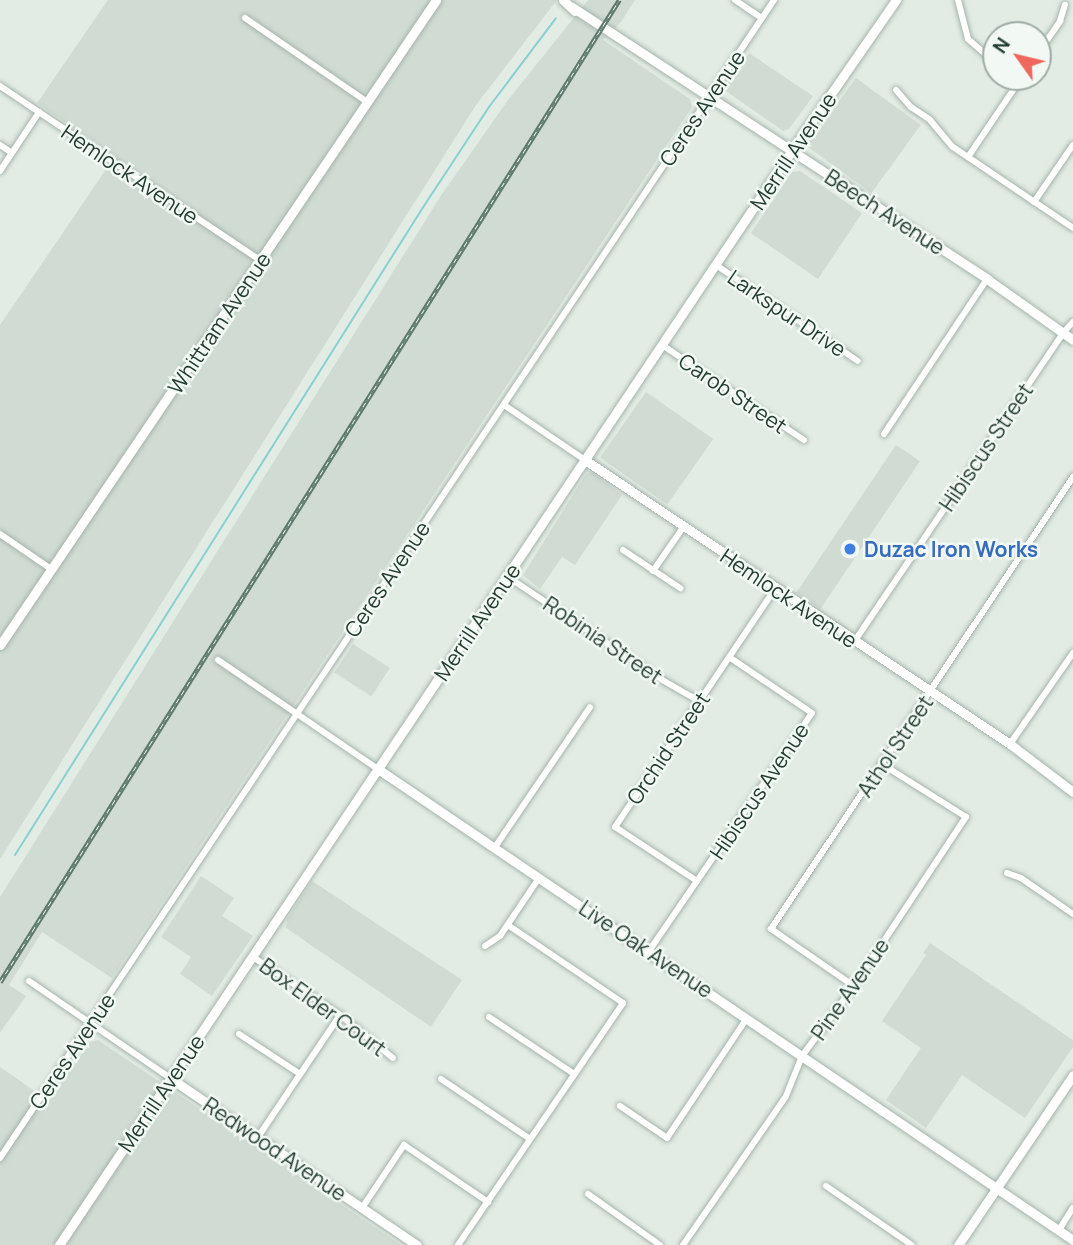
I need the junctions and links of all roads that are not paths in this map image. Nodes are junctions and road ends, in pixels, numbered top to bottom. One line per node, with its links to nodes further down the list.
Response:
1 (436, 0): 16 (street, Whittram Avenue)
2 (735, 0): 9 (street)
3 (774, 0): 9 (street, Ceres Avenue)
4 (896, 0): 20 (street, Merrill Avenue)
5 (958, 0): 11 (street)
6 (567, 3): 15 (street, Beech Avenue)
7 (1065, 5): 10 (street)
8 (245, 18): 16 (street)
9 (762, 18): 15 (street, Ceres Avenue)
10 (1052, 33)
11 (982, 51)
12 (0, 86): 17 (street, Hemlock Avenue)
13 (896, 90): 22 (street)
14 (1011, 91): 22 (street)
15 (711, 96): 20 (street, Beech Avenue); 34 (street, Ceres Avenue)
16 (367, 102): 26 (street, Whittram Avenue)
17 (39, 112): 21 (street); 26 (street, Hemlock Avenue)
18 (0, 145): 21 (street)
19 (1073, 145): 24 (street)
20 (792, 150): 27 (street, Merrill Avenue); 28 (street, Beech Avenue)
21 (12, 153): 23 (street)
22 (968, 157): 24 (street)
23 (0, 171)
24 (1034, 202): 25 (street)
25 (1073, 228)
26 (261, 261): 42 (street, Whittram Avenue)
27 (716, 265): 32 (street, Merrill Avenue); 33 (street, Larkspur Drive)
28 (987, 279): 30 (street, Beech Avenue); 35 (street)
29 (1073, 322): 30 (street, Hibiscus Street)
30 (1063, 333): 31 (street, Beech Avenue); 47 (street, Hibiscus Street)
31 (1073, 340)
32 (662, 345): 36 (street, Carob Street); 37 (street, Merrill Avenue)
33 (858, 361)
34 (504, 405): 37 (street, Hemlock Avenue); 55 (street, Ceres Avenue)
35 (884, 434)
36 (804, 440)
37 (585, 460): 39 (street, Hemlock Avenue); 44 (street, Merrill Avenue)
38 (1073, 477): 52 (street, Athol Street)
39 (684, 527): 43 (street); 46 (street, Hemlock Avenue)
40 (0, 534): 42 (street)
41 (623, 550): 43 (street)
42 (51, 569): 48 (street, Whittram Avenue)
43 (653, 571): 45 (street)
44 (508, 576): 53 (street, Robinia Street); 58 (street, Merrill Avenue)
45 (680, 588)
46 (775, 589): 47 (street, Hemlock Avenue); 50 (street, Orchid Street)
47 (854, 642): 52 (street, Hemlock Avenue)
48 (0, 645)
49 (1073, 653): 56 (street)
50 (729, 657): 53 (street, Orchid Street); 63 (street, Hibiscus Avenue)
51 (218, 660): 55 (street, Live Oak Avenue)
52 (931, 694): 56 (street, Hemlock Avenue); 57 (street, Athol Street)
53 (699, 701): 63 (street, Orchid Street)
54 (590, 707): 60 (street)
55 (297, 714): 58 (street, Live Oak Avenue); 74 (street, Ceres Avenue)
56 (1010, 744): 59 (street, Hemlock Avenue)
57 (883, 764): 70 (street, Athol Street); 70 (street, Pine Avenue)
58 (378, 769): 60 (street, Live Oak Avenue); 68 (street, Merrill Avenue)
59 (1073, 792)
60 (495, 847): 62 (street, Live Oak Avenue)
61 (1007, 873): 64 (street)
62 (539, 878): 65 (street); 67 (street, Live Oak Avenue)
63 (697, 881): 67 (street, Hibiscus Avenue)
64 (1073, 914)
65 (508, 925): 66 (street); 79 (street)
66 (485, 946)
67 (649, 951): 73 (street, Live Oak Avenue)
68 (253, 957): 71 (street, Box Elder Court); 81 (street, Merrill Avenue)
69 (29, 981): 74 (street, Redwood Avenue)
70 (854, 986): 76 (street, Pine Avenue)
71 (340, 1015): 77 (street, Box Elder Court); 78 (street)
72 (489, 1017): 79 (street)
73 (747, 1018): 76 (street, Live Oak Avenue); 83 (street)
74 (91, 1023): 81 (street, Redwood Avenue); 86 (street, Ceres Avenue)
75 (239, 1034): 78 (street)
76 (802, 1056): 88 (street, Live Oak Avenue); 99 (street, Pine Avenue)
77 (393, 1058)
78 (300, 1074): 84 (street)
79 (574, 1074): 85 (street)
80 (1073, 1074): 88 (street)
81 (170, 1078): 84 (street, Redwood Avenue); 95 (street, Merrill Avenue)
82 (441, 1079): 85 (street)
83 (620, 1106)
84 (258, 1137): 91 (street, Redwood Avenue)
85 (530, 1139): 90 (street)
86 (0, 1158)
87 (825, 1186): 100 (street)
88 (996, 1188): 93 (street, Live Oak Avenue); 101 (street)
89 (588, 1194): 98 (street)
90 (488, 1202): 91 (street); 97 (street)
91 (362, 1208): 96 (street, Redwood Avenue)
92 (1073, 1208): 93 (street)
93 (1059, 1230): 94 (street, Live Oak Avenue)
94 (1073, 1240)
95 (59, 1245)
96 (417, 1245)
97 (458, 1245)
98 (660, 1245)
99 (683, 1245)
100 (912, 1245)
101 (958, 1245)

